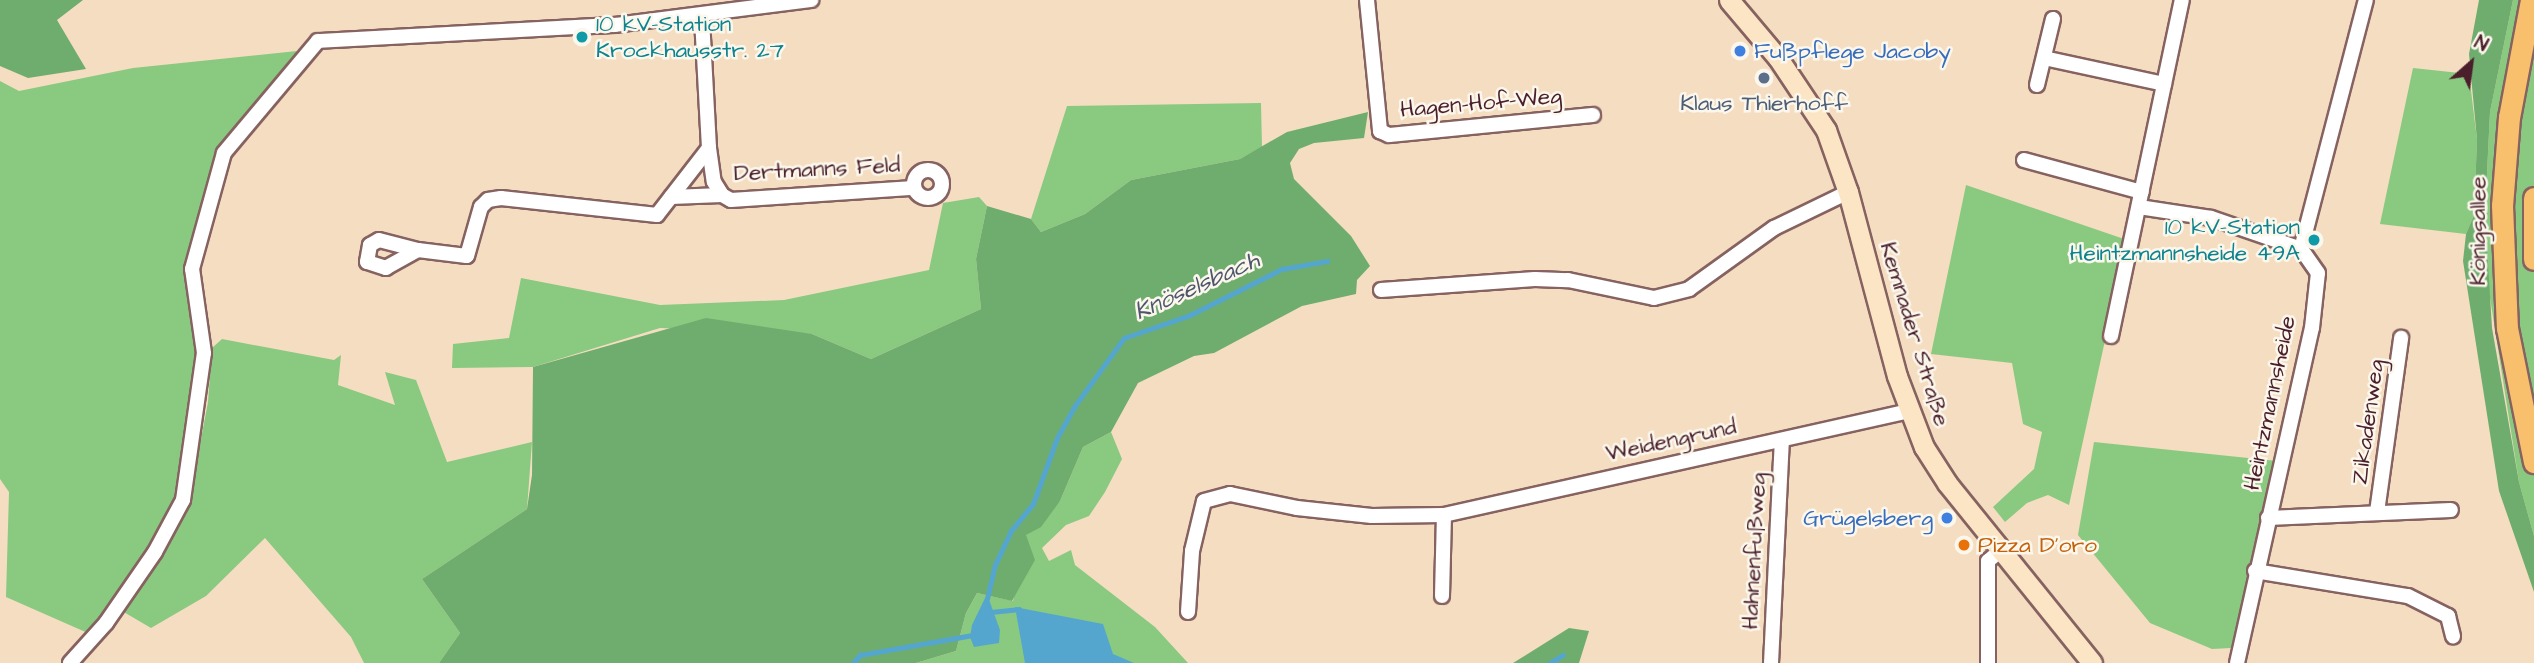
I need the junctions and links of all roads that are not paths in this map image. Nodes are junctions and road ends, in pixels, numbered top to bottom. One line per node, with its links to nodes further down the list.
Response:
1 (811, 0): 7 (street)
2 (1367, 0): 12 (street, Hagen-Hof-Weg)
3 (1729, 0): 17 (street, Kemnader Straße)
4 (2182, 0): 10 (street)
5 (2366, 0): 22 (street)
6 (2531, 0): 30 (main road, Königsallee)
7 (702, 17): 13 (street, Dertmanns Feld); 40 (street)
8 (2053, 19): 9 (street)
9 (2044, 58): 10 (street); 11 (street)
10 (2164, 84): 16 (street)
11 (2038, 85)
12 (1593, 115)
13 (709, 148): 18 (street, Dertmanns Feld); 19 (street, Dertmanns Feld)
14 (2024, 160): 16 (street)
15 (914, 187): 18 (street, Dertmanns Feld)
16 (2142, 191): 21 (street)
17 (1848, 192): 25 (street); 28 (street, Kemnader Straße)
18 (722, 195): 19 (street, Dertmanns Feld)
19 (671, 197): 23 (street, Dertmanns Feld)
20 (2534, 198): 24 (main road)
21 (2139, 207): 22 (street); 26 (street)
22 (2301, 249): 34 (street, Heintzmannsheide)
23 (418, 250)
24 (2534, 259)
25 (1381, 290)
26 (2111, 336)
27 (2401, 338): 32 (street, Zikadenweg)
28 (1908, 411): 29 (street, Weidengrund); 35 (street, Kemnader Straße)
29 (1782, 441): 33 (street, Weidengrund); 41 (street, Hahnenfußweg)
30 (2534, 462)
31 (2451, 510): 32 (street, Zikadenweg)
32 (2378, 512): 34 (street, Zikadenweg)
33 (1444, 515): 37 (street); 38 (street, Weidengrund)
34 (2268, 519): 36 (street, Heintzmannsheide)
35 (2001, 550): 42 (street); 43 (street, Kemnader Straße)
36 (2255, 571): 39 (street); 44 (street, Heintzmannsheide)
37 (1442, 596)
38 (1188, 612)
39 (2453, 636)
40 (70, 663)
41 (1771, 663)
42 (1988, 663)
43 (2092, 663)
44 (2237, 663)

